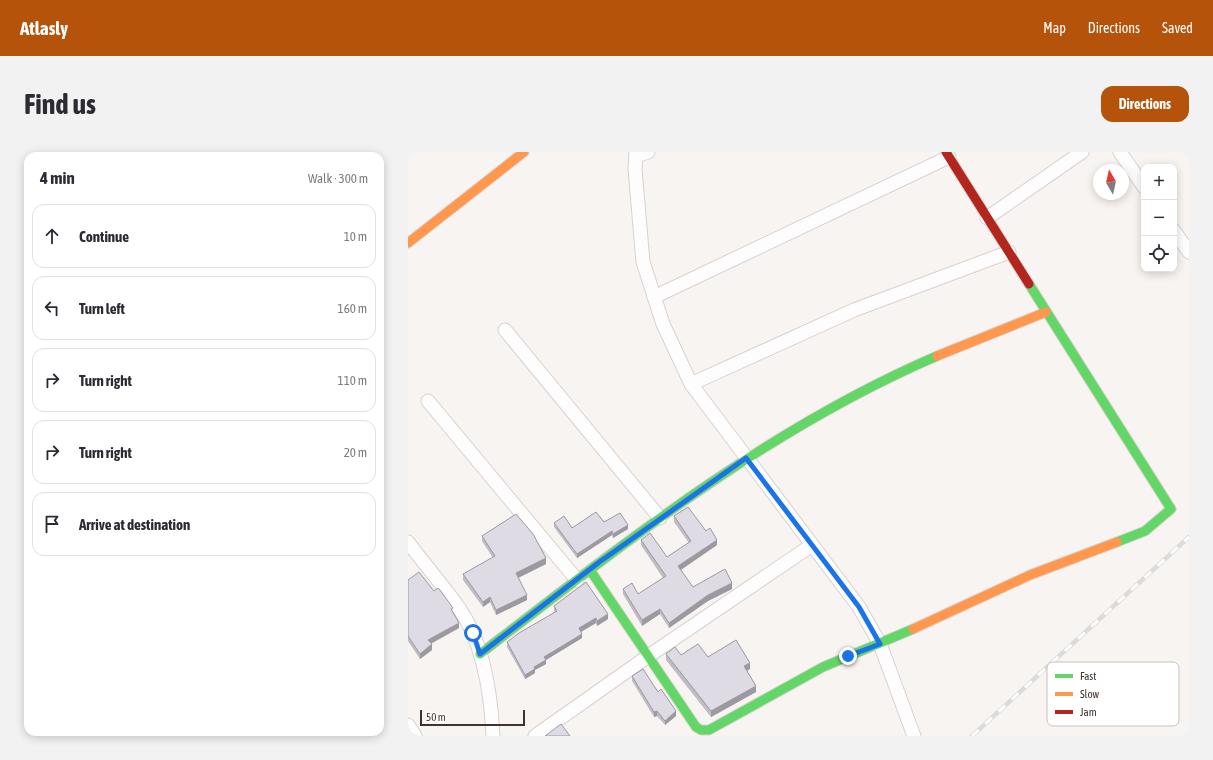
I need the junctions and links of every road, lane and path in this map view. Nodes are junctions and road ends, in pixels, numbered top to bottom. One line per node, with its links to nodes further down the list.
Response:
1 (524, 152): 9 (street)
2 (1082, 152): 7 (street)
3 (1120, 152): 6 (street)
4 (640, 153): 12 (street)
5 (947, 154): 7 (street); 12 (street)
6 (1141, 183)
7 (987, 218): 10 (street)
8 (1177, 235): 11 (street)
9 (408, 243)
10 (1009, 252): 13 (street); 15 (street)
11 (1189, 253)
12 (654, 297): 15 (street)
13 (1046, 312): 17 (street); 23 (street)
14 (505, 330): 18 (street)
15 (691, 384): 17 (street)
16 (428, 401): 22 (street)
17 (746, 458): 18 (street); 20 (street)
18 (660, 518): 21 (street)
19 (408, 542): 24 (street)
20 (812, 545): 23 (street); 25 (street)
21 (590, 570): 22 (street); 25 (street)
22 (577, 580): 24 (street)
23 (880, 644): 27 (street); 31 (street)
24 (480, 654): 29 (street)
25 (647, 657): 27 (street); 30 (street)
26 (408, 725): 28 (street)
27 (701, 733)
28 (415, 736)
29 (493, 736)
30 (535, 736)
31 (914, 736)

